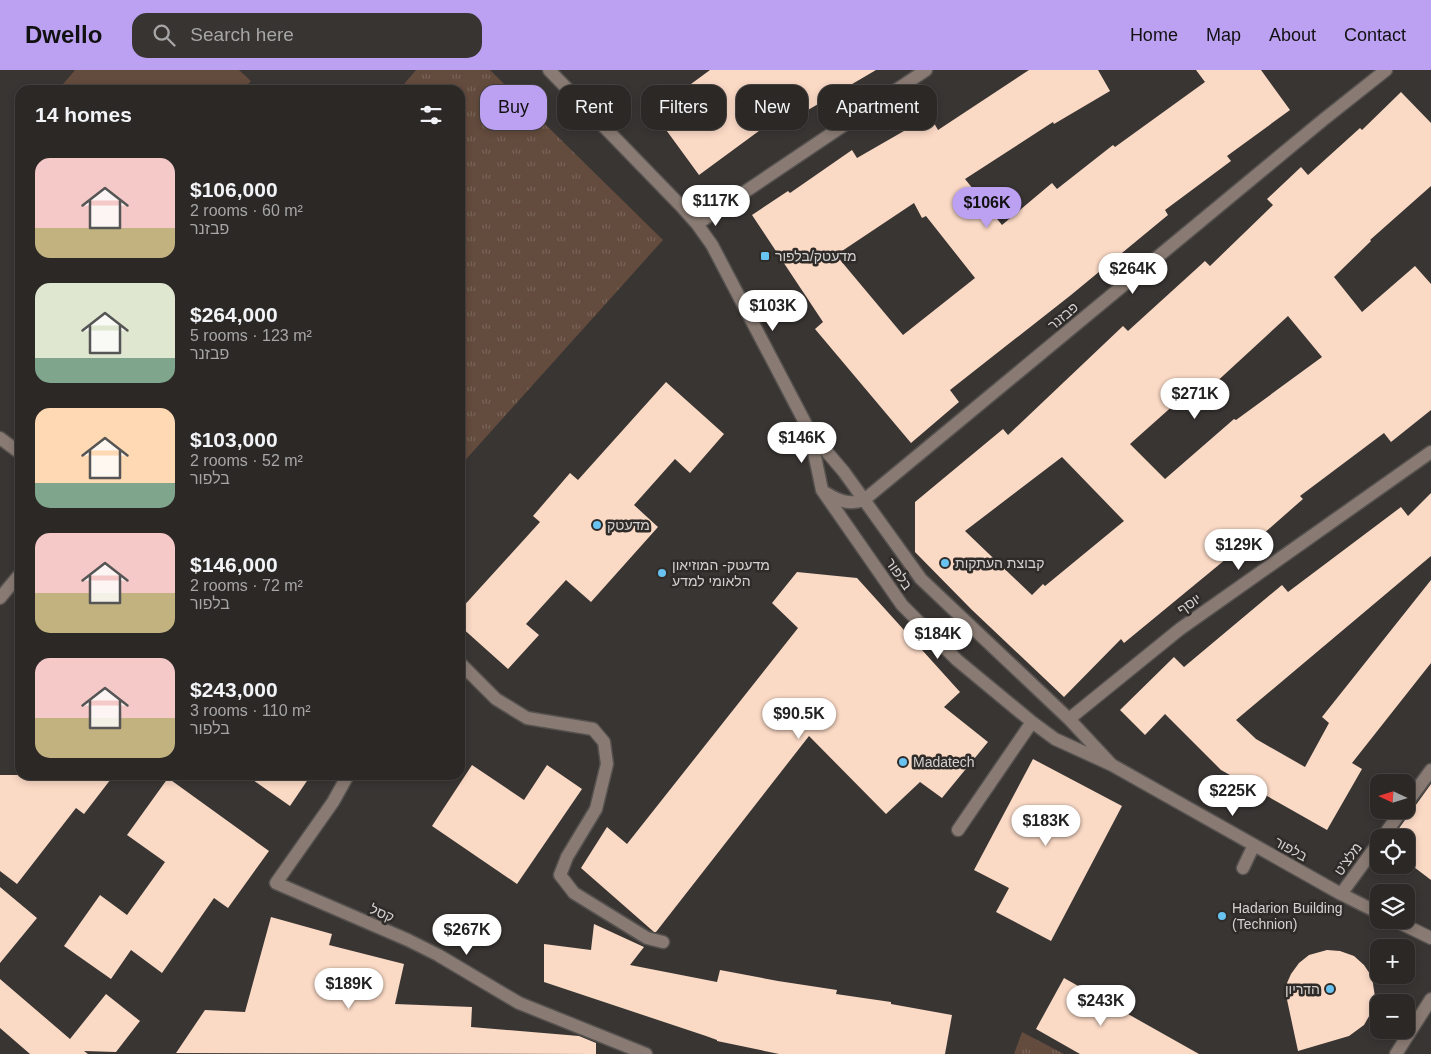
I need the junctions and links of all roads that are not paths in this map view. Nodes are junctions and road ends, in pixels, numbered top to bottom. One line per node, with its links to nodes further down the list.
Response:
1 (549, 70): 4 (street, בלפור)
2 (926, 70): 4 (street)
3 (1386, 70): 10 (street, פבזנר)
4 (697, 224): 5 (street, בלפור)
5 (810, 432): 9 (street, בלפור); 10 (street, בלפור)
6 (0, 438): 7 (street)
7 (15, 449)
8 (1431, 452): 14 (street, יוסף)
9 (822, 490): 10 (street); 15 (street, בלפור)
10 (864, 500): 14 (street, בלפור)
11 (15, 580): 12 (street)
12 (0, 598)
13 (465, 668): 28 (street)
14 (1069, 719): 16 (street, בלפור)
15 (1032, 722): 16 (street, בלפור); 20 (street)
16 (1112, 764): 21 (street, בלפור)
17 (1431, 770): 19 (street)
18 (345, 780): 30 (street, קסל)
19 (1415, 792)
20 (958, 830)
21 (1254, 845): 23 (street); 24 (street, בלפור)
22 (1370, 854): 24 (street, מלצ'ט)
23 (1243, 868)
24 (1341, 894): 25 (street, בלפור)
25 (1370, 908)
26 (1412, 929): 27 (street)
27 (1431, 938)
28 (663, 942)
29 (1431, 999): 31 (street)
30 (646, 1054)
31 (1396, 1054)

